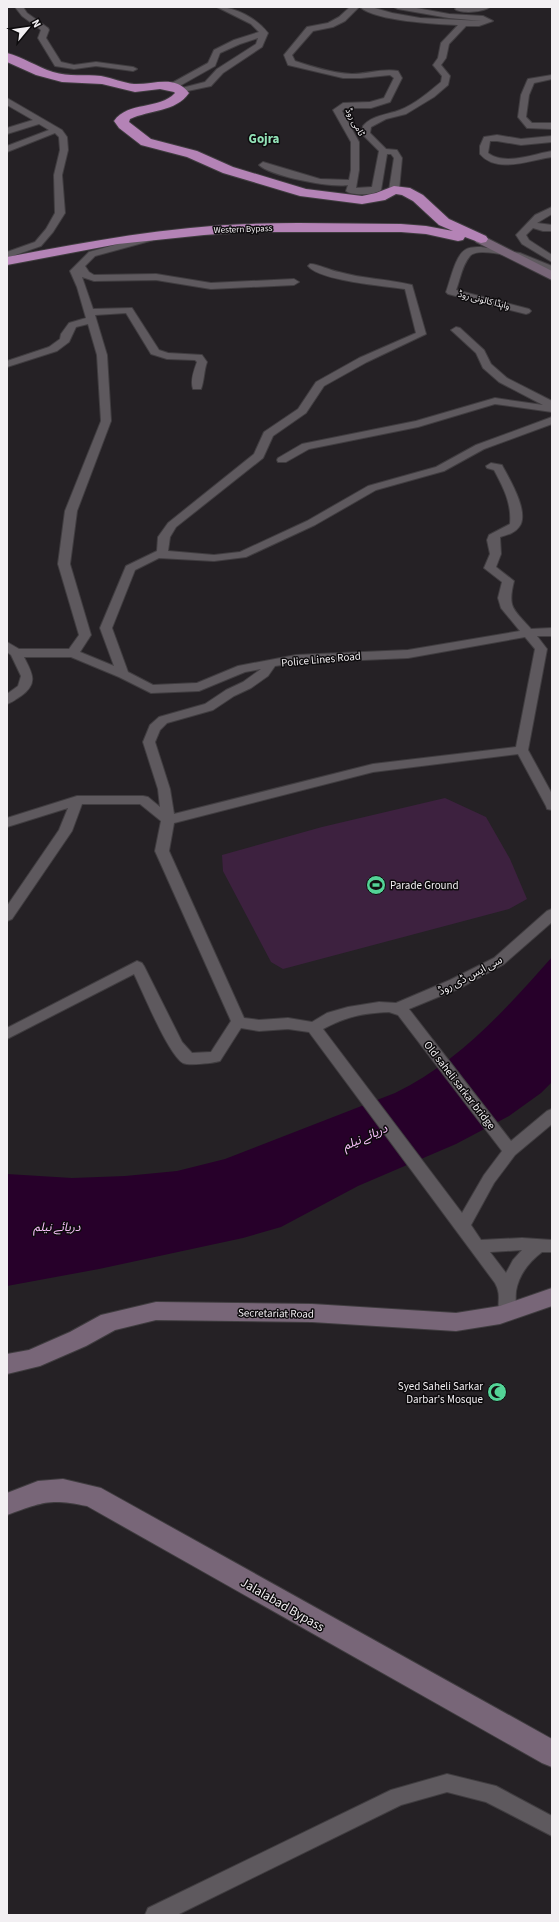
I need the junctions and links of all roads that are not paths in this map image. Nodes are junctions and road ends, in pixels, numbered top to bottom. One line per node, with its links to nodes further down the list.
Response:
1 (19, 7): 11 (street)
2 (221, 7): 9 (street)
3 (355, 7): 25 (street, ٹامی روڈ)
4 (364, 7): 8 (street)
5 (398, 7): 8 (street)
6 (437, 7): 7 (street)
7 (486, 7)
8 (464, 23): 22 (street)
9 (264, 33): 13 (street); 13 (street)
10 (7, 57): 13 (highway)
11 (133, 69)
12 (552, 77): 17 (street)
13 (177, 88): 26 (highway)
14 (7, 102): 15 (street)
15 (11, 108): 16 (street)
16 (40, 121): 18 (street); 19 (street)
17 (552, 126)
18 (56, 130): 21 (street); 33 (street)
19 (7, 131)
20 (552, 139): 23 (street)
21 (7, 149)
22 (383, 151): 25 (street); 26 (street)
23 (552, 154)
24 (263, 165): 25 (street)
25 (352, 182)
26 (394, 190): 31 (highway)
27 (552, 210): 28 (street)
28 (532, 224): 29 (street); 34 (street)
29 (552, 228)
30 (162, 235): 31 (highway, Western Bypass); 33 (highway, Western Bypass); 35 (street)
31 (481, 240): 32 (main road)
32 (505, 253): 37 (street); 38 (main road); 40 (street, واپڈا کالونی روڈ)
33 (9, 258)
34 (552, 259)
35 (80, 266): 39 (street); 41 (street)
36 (313, 266): 50 (street)
37 (552, 270)
38 (552, 276)
39 (294, 282)
40 (526, 311)
41 (91, 316): 43 (street); 44 (street); 54 (street)
42 (456, 330): 45 (street)
43 (7, 364)
44 (197, 387)
45 (552, 405)
46 (552, 410): 48 (street)
47 (552, 420): 50 (street)
48 (282, 460)
49 (491, 466): 52 (street)
50 (162, 555): 56 (street)
51 (552, 632): 52 (street, Police Lines Road)
52 (529, 633): 55 (street, Police Lines Road); 58 (street)
53 (11, 649): 54 (street, Police Lines Road); 57 (street)
54 (73, 653): 56 (street, Police Lines Road)
55 (271, 664): 56 (street, Police Lines Road); 61 (street)
56 (123, 674)
57 (7, 700)
58 (522, 750): 60 (street); 61 (street)
59 (77, 800): 61 (street); 62 (street); 64 (street)
60 (552, 806)
61 (168, 820): 66 (street)
62 (7, 823)
63 (552, 914): 65 (street, سی ایس ڈی روڈ)
64 (7, 916)
65 (398, 1008): 67 (street); 70 (street, Old saheli sarkar bridge)
66 (238, 1021): 67 (street); 68 (street)
67 (313, 1027): 71 (street)
68 (7, 1034)
69 (552, 1115): 70 (street)
70 (509, 1149): 71 (street)
71 (458, 1222): 73 (street)
72 (546, 1245): 73 (street); 75 (street)
73 (476, 1246): 75 (street)
74 (552, 1297): 75 (main road, Secretariat Road)
75 (508, 1302): 76 (main road, Secretariat Road)
76 (7, 1364)
77 (7, 1504): 78 (main road, Jalalabad Bypass)
78 (552, 1754)
79 (552, 1826): 80 (street)
80 (159, 1914)

